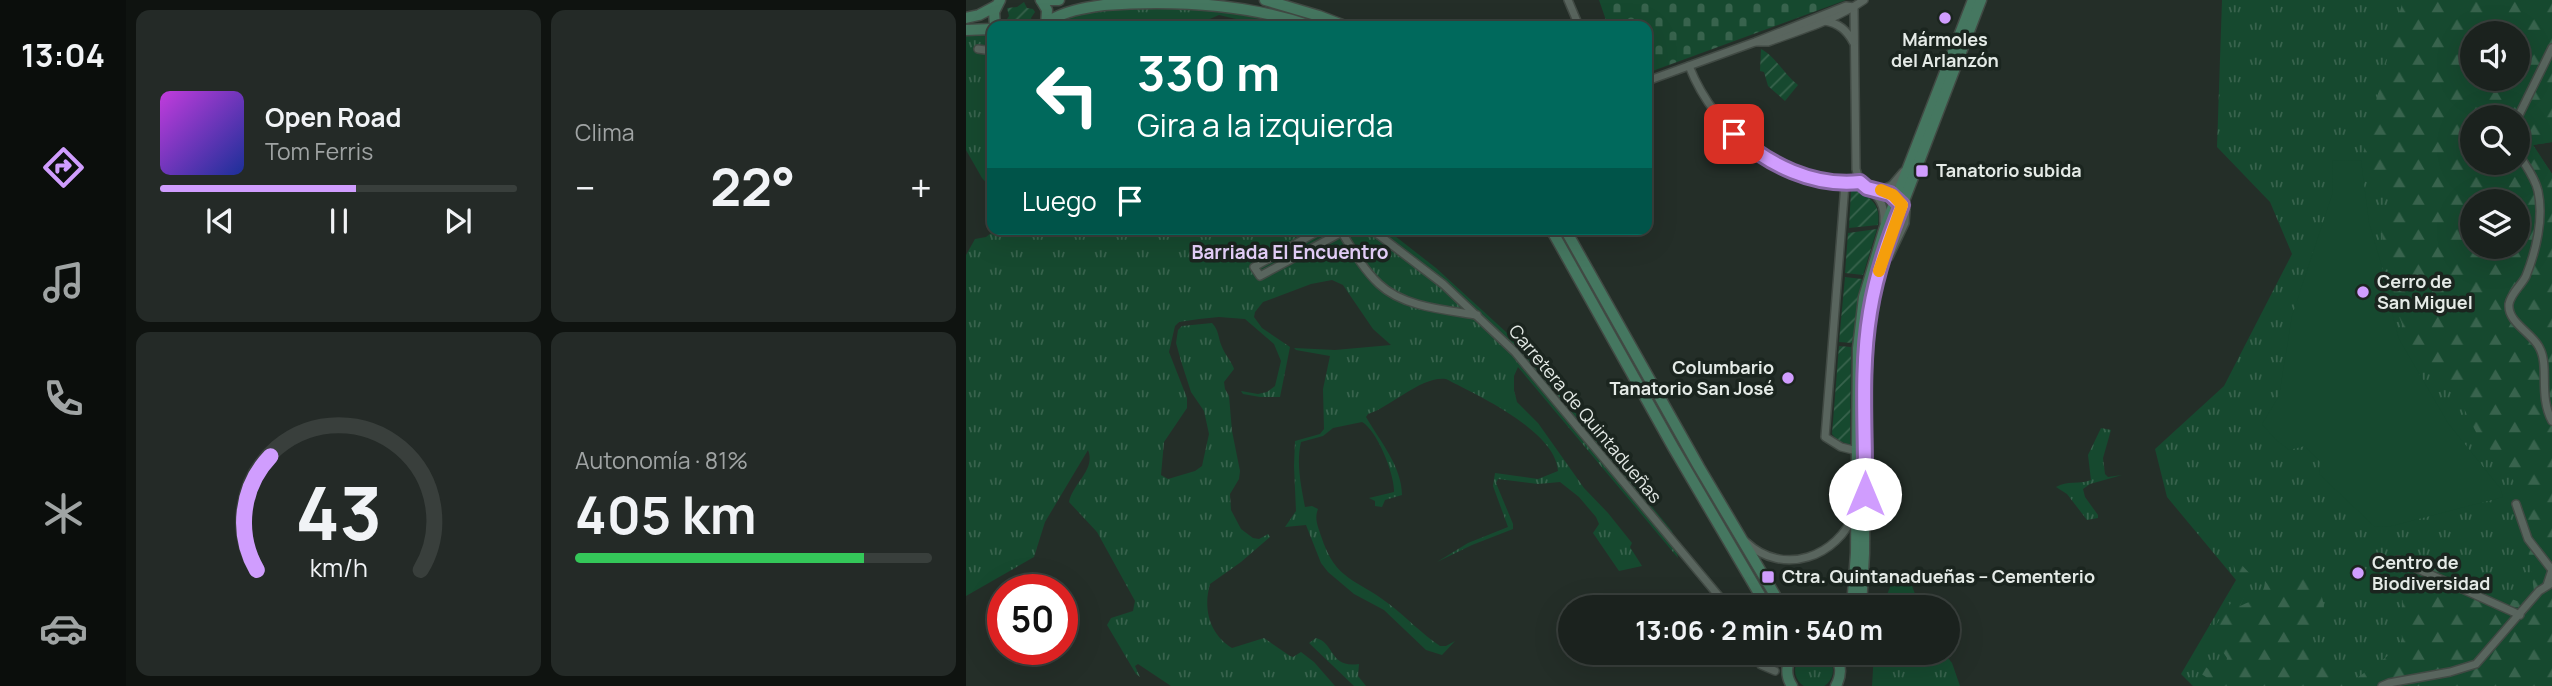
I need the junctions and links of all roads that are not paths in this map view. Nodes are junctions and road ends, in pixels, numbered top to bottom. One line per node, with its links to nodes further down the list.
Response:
1 (1041, 0): 2 (main road); 12 (main road)
2 (1059, 0)
3 (1568, 0): 16 (street)
4 (1864, 0): 9 (street)
5 (1973, 0): 30 (main road)
6 (1981, 0): 35 (main road)
7 (1270, 1): 15 (main road)
8 (999, 2): 10 (main road); 11 (main road)
9 (1854, 7): 17 (street); 20 (street); 21 (street)
10 (966, 18)
11 (993, 21)
12 (1047, 21)
13 (1051, 21): 14 (main road)
14 (1294, 21)
15 (1330, 21)
16 (1577, 21)
17 (1824, 21): 20 (street); 21 (street)
18 (987, 28): 19 (main road)
19 (966, 30)
20 (1755, 42): 25 (street)
21 (1854, 47): 33 (street)
22 (2552, 48): 29 (street)
23 (978, 49): 24 (street)
24 (987, 50)
25 (1706, 60): 26 (street); 28 (street)
26 (1689, 66): 27 (street); 28 (street)
27 (1652, 79)
28 (1697, 84): 32 (street)
29 (2524, 105)
30 (1910, 162): 34 (street); 35 (main road)
31 (2530, 175): 44 (street)
32 (1845, 184): 33 (street); 45 (street)
33 (1864, 185): 34 (street)
34 (1879, 193): 35 (street); 42 (street)
35 (1901, 200): 42 (main road); 56 (main road)
36 (1311, 235): 37 (street)
37 (1334, 235)
38 (1344, 235): 43 (street)
39 (1379, 235): 43 (street, Carretera de Quintadueñas)
40 (1554, 235): 53 (main road)
41 (1568, 235): 46 (main road)
42 (1876, 253): 45 (main road)
43 (1478, 315): 52 (street, Carretera de Quintadueñas)
44 (2552, 421)
45 (1857, 451): 48 (main road)
46 (1709, 485): 48 (street); 54 (main road)
47 (2516, 504): 50 (street)
48 (1856, 508): 55 (main road)
49 (2398, 560): 57 (street)
50 (2552, 570): 51 (street)
51 (2549, 584): 57 (street)
52 (1718, 595)
53 (1760, 595)
54 (1775, 595)
55 (1855, 595)
56 (1862, 595)
57 (2516, 616): 64 (street)
58 (1763, 665): 61 (street)
59 (1788, 665): 62 (main road)
60 (1839, 665): 63 (main road)
61 (1775, 671)
62 (1790, 685)
63 (1836, 686)
64 (2382, 686)

